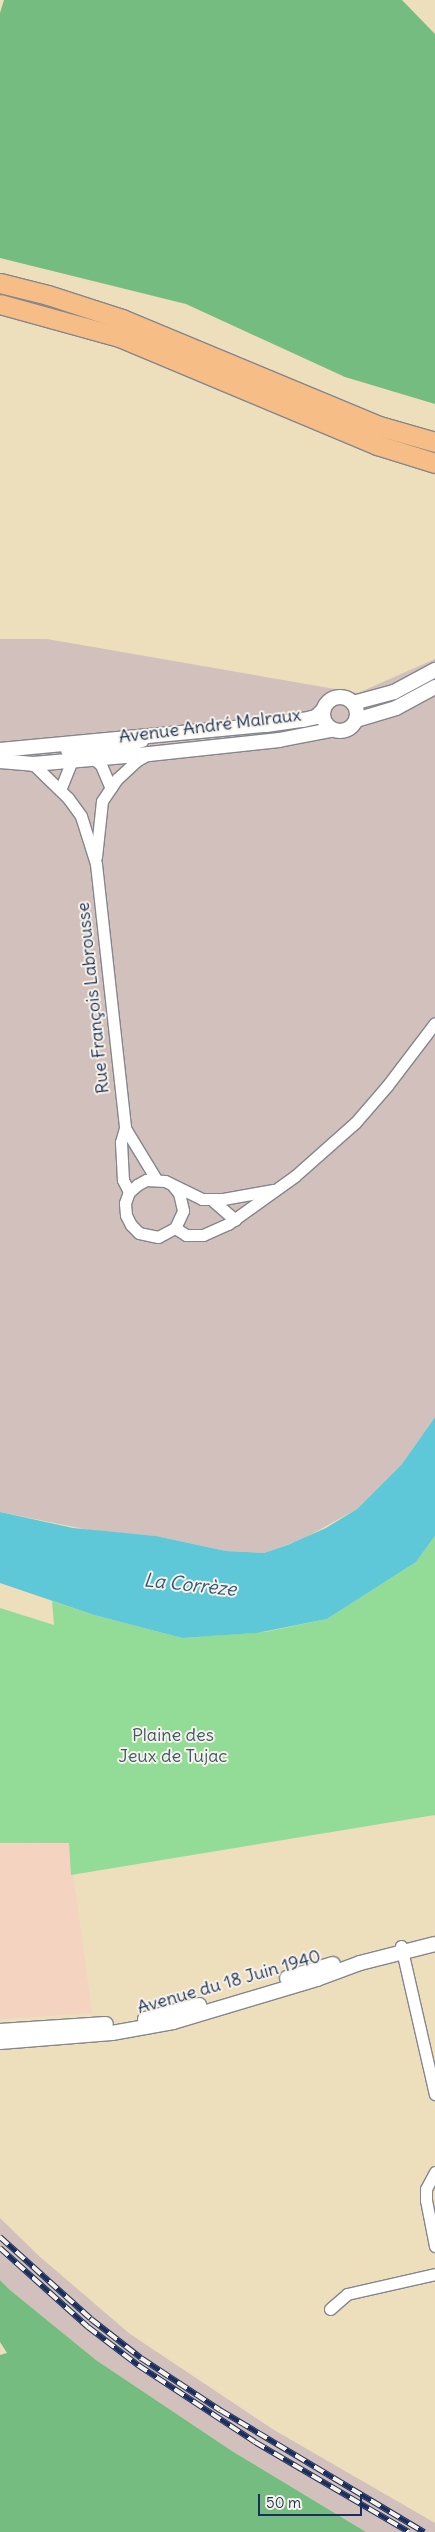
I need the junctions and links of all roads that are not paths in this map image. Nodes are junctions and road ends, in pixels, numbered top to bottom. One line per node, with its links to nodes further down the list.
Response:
1 (0, 284): 3 (highway)
2 (0, 304): 4 (highway)
3 (435, 442)
4 (435, 463)
5 (435, 670): 7 (street)
6 (435, 687): 9 (street)
7 (353, 703): 8 (street); 9 (street)
8 (323, 710): 10 (street); 11 (street, Avenue André Malraux)
9 (356, 720): 10 (street)
10 (331, 730): 15 (street, Avenue André Malraux)
11 (160, 735): 12 (street, Avenue André Malraux); 14 (street, Avenue André Malraux)
12 (44, 745): 13 (street, Avenue André Malraux); 14 (street, Avenue André Malraux)
13 (0, 750)
14 (76, 754): 16 (street, Avenue André Malraux); 18 (street, Avenue André Malraux); 20 (street)
15 (149, 754): 16 (street, Avenue André Malraux); 19 (street, Rue François Labrousse)
16 (93, 757): 19 (street, Avenue André Malraux)
17 (0, 761): 18 (street, Avenue André Malraux)
18 (33, 764): 20 (street, Rue François Labrousse)
19 (111, 788): 21 (street, Rue François Labrousse)
20 (60, 790): 21 (street, Rue François Labrousse)
21 (96, 864): 23 (street, Rue François Labrousse)
22 (435, 1022): 26 (street)
23 (125, 1128): 24 (street, Rue François Labrousse); 27 (street, Rue François Labrousse)
24 (156, 1179): 25 (street); 27 (street)
25 (174, 1186): 28 (street); 30 (street)
26 (277, 1190): 28 (street); 29 (street)
27 (129, 1192): 30 (street, Rue François Labrousse)
28 (211, 1199): 29 (street)
29 (234, 1220): 30 (street)
30 (175, 1228)
31 (435, 1936): 33 (street, Avenue du 18 Juin 1940)
32 (435, 1944): 33 (street, Avenue du 18 Juin 1940)
33 (402, 1949): 34 (street, Avenue du 18 Juin 1940); 35 (street, Avenue du 18 Juin 1940); 36 (street)
34 (0, 2031)
35 (0, 2042)
36 (435, 2094)
37 (435, 2172): 38 (street)
38 (435, 2246)
39 (435, 2274): 40 (street)
40 (330, 2310)

